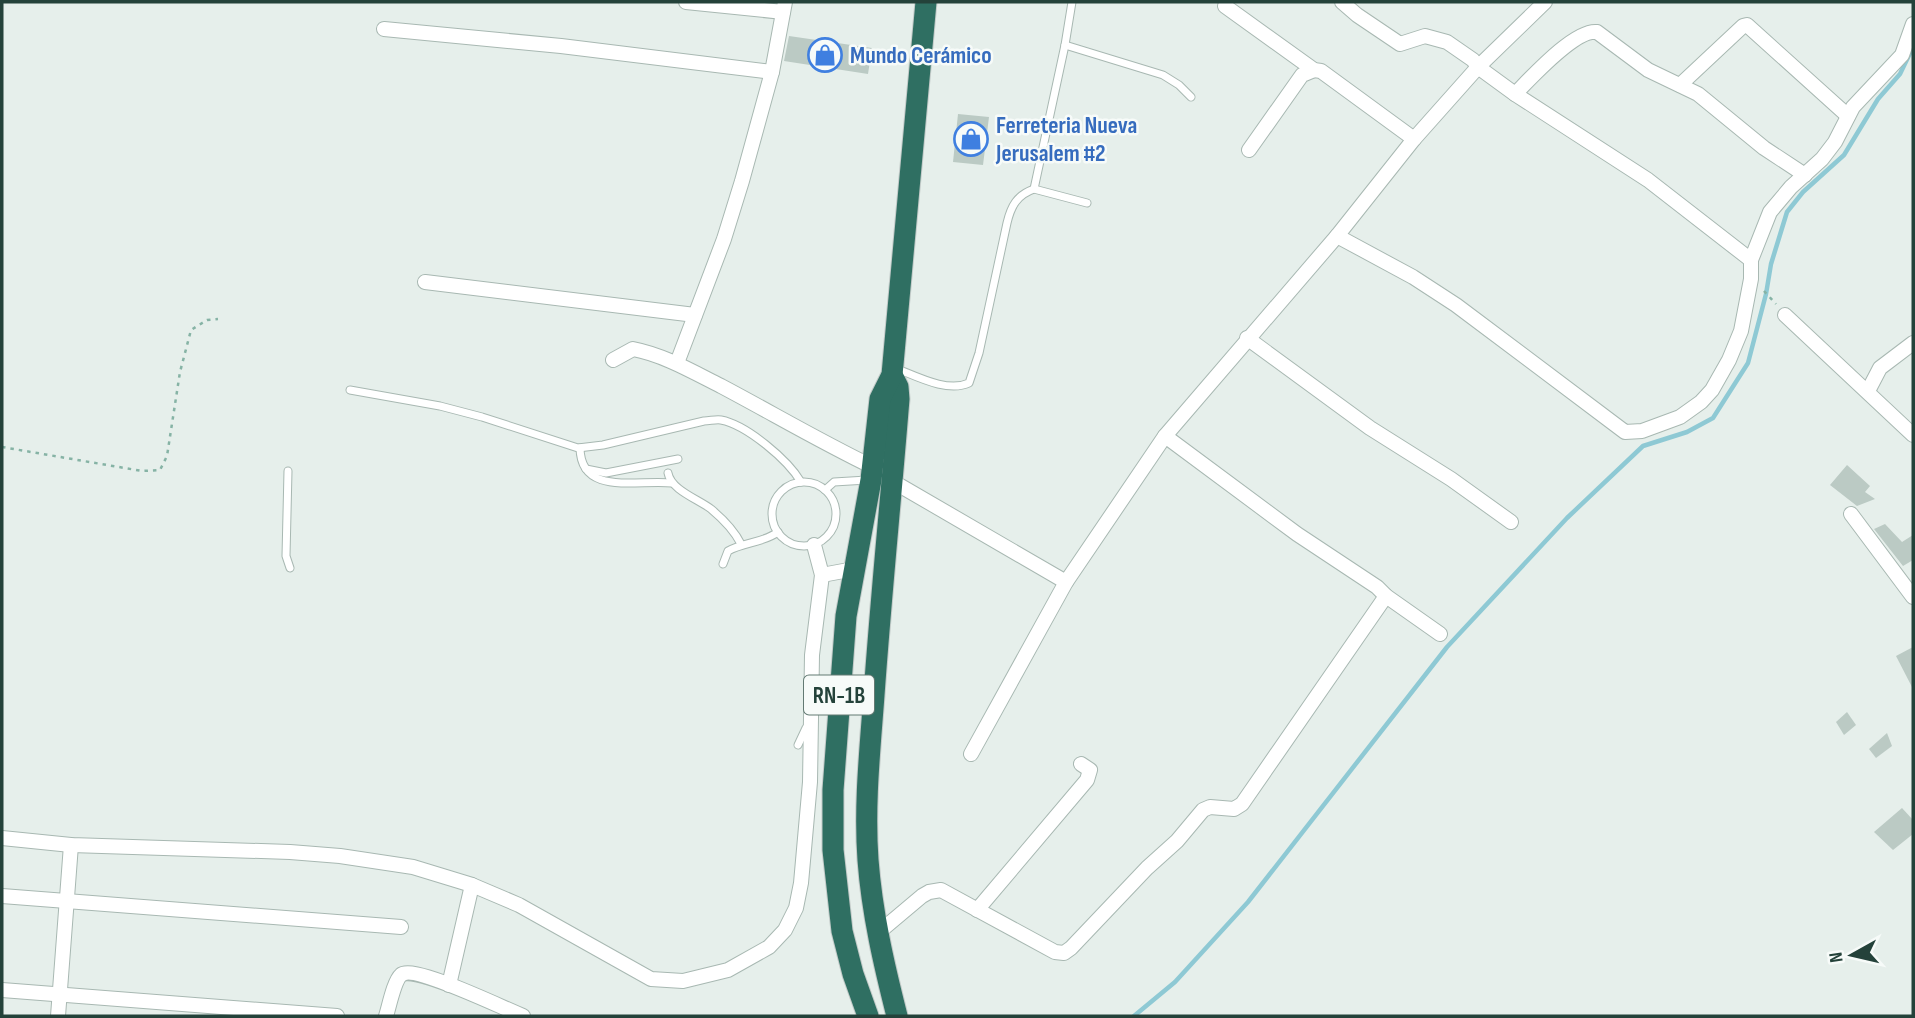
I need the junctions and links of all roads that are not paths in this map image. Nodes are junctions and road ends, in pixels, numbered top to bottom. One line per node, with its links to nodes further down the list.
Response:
1 (685, 2): 7 (street)
2 (926, 2): 32 (highway, RN-1B)
3 (1072, 2): 10 (lane)
4 (1342, 2): 11 (street)
5 (1545, 2): 11 (street)
6 (1225, 6): 12 (street)
7 (784, 7): 13 (street)
8 (1913, 24): 17 (street)
9 (384, 29): 13 (street)
10 (1065, 45): 16 (lane); 21 (lane)
11 (1478, 67): 15 (street); 18 (street)
12 (1314, 70): 18 (street); 19 (street)
13 (772, 72): 26 (street)
14 (1681, 85): 15 (street); 17 (street); 20 (street)
15 (1515, 94): 24 (street)
16 (1191, 97)
17 (1848, 116): 20 (street)
18 (1414, 139): 23 (street)
19 (1249, 150)
20 (1805, 175): 24 (street)
21 (1034, 189): 22 (lane); 32 (lane)
22 (1087, 203)
23 (1337, 236): 24 (street); 28 (street)
24 (1751, 260)
25 (425, 282): 26 (street)
26 (695, 315): 31 (street)
27 (1785, 315): 34 (street)
28 (1247, 338): 36 (street); 47 (street)
29 (1913, 344): 34 (street)
30 (613, 360): 31 (street)
31 (677, 363): 42 (street)
32 (892, 371): 42 (highway, RN-1B)
33 (351, 390): 37 (lane)
34 (1868, 391): 35 (street)
35 (1913, 435)
36 (1165, 436): 55 (street); 56 (street)
37 (580, 448): 39 (lane); 43 (lane)
38 (678, 459): 39 (lane)
39 (586, 469): 44 (lane)
40 (288, 471): 52 (lane)
41 (668, 473): 44 (lane)
42 (879, 476): 45 (lane); 53 (highway, RN-1B); 55 (street); 70 (highway, RN-1B)
43 (801, 482): 45 (lane); 48 (lane)
44 (672, 483): 49 (lane)
45 (825, 490): 50 (lane)
46 (1851, 514): 57 (street)
47 (1511, 522)
48 (778, 532): 49 (lane); 50 (lane)
49 (741, 544): 51 (lane)
50 (814, 545): 54 (street)
51 (723, 564)
52 (290, 568)
53 (854, 569): 54 (street); 79 (highway, RN-1B)
54 (821, 575): 59 (street)
55 (1066, 582): 61 (street)
56 (1386, 597): 58 (street); 68 (street)
57 (1913, 597)
58 (1440, 634)
59 (810, 714): 60 (lane); 65 (street)
60 (798, 745)
61 (971, 754)
62 (1081, 764): 68 (street)
63 (2, 838): 64 (street)
64 (71, 845): 65 (street); 67 (street)
65 (472, 885): 71 (street)
66 (2, 896): 67 (street)
67 (66, 901): 69 (street); 73 (street)
68 (976, 910): 70 (street)
69 (401, 927)
70 (878, 933): 80 (highway, RN-1B)
71 (449, 985): 77 (street); 78 (street)
72 (2, 990): 73 (street)
73 (59, 994): 74 (street); 75 (street)
74 (305, 1015): 76 (street)
75 (58, 1016)
76 (337, 1016)
77 (386, 1016)
78 (523, 1016)
79 (868, 1016)
80 (897, 1016)

